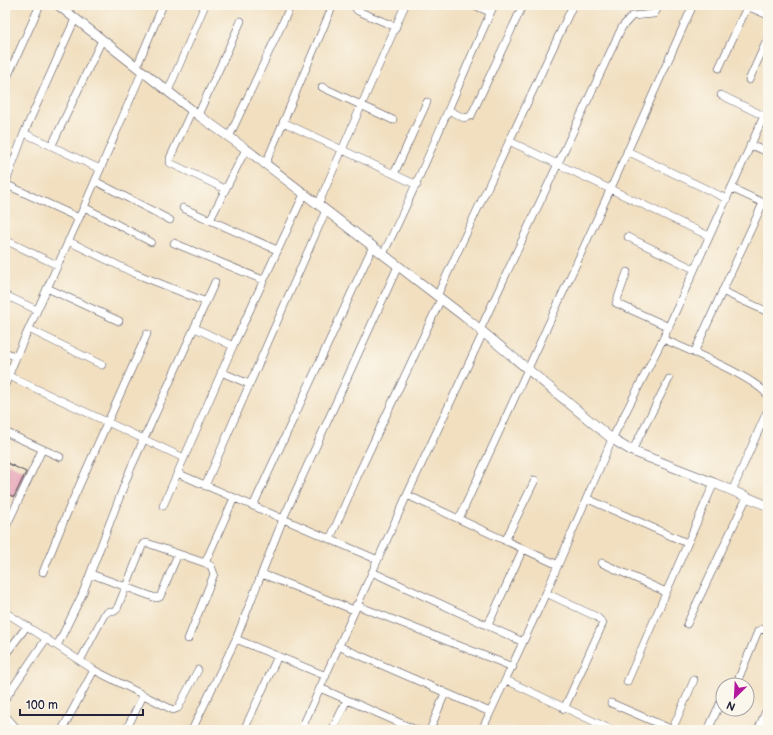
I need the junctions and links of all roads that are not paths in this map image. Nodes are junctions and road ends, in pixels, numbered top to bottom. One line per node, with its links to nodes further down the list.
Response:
1 (40, 5): 26 (street)
2 (58, 5): 18 (street)
3 (163, 5): 24 (street)
4 (204, 5): 28 (street)
5 (292, 5): 38 (street)
6 (333, 5): 36 (street)
7 (356, 5): 20 (street)
8 (405, 5): 20 (street)
9 (474, 5): 16 (street)
10 (494, 5): 16 (street)
11 (523, 5): 32 (street)
12 (573, 5): 39 (street)
13 (660, 5): 46 (street)
14 (693, 5): 44 (street)
15 (747, 6): 17 (street); 23 (street)
16 (490, 12): 32 (street)
17 (768, 15)
18 (75, 19): 22 (street); 37 (street)
19 (241, 21): 33 (street)
20 (396, 27): 31 (street)
21 (768, 38): 25 (street)
22 (102, 40): 24 (street); 40 (street)
23 (719, 68)
24 (140, 69): 28 (street); 48 (street)
25 (750, 80)
26 (5, 82)
27 (322, 87): 31 (street)
28 (168, 90): 33 (street)
29 (720, 96): 34 (street)
30 (428, 102): 49 (street)
31 (361, 105): 35 (street); 43 (street)
32 (448, 110): 52 (street)
33 (195, 112): 38 (street); 55 (street)
34 (766, 118): 41 (street)
35 (393, 120)
36 (283, 122): 43 (street); 47 (street)
37 (24, 133): 40 (street); 51 (street)
38 (229, 137): 42 (street)
39 (509, 141): 46 (street); 84 (street)
40 (52, 145): 48 (street)
41 (750, 145): 45 (street); 54 (street)
42 (246, 149): 47 (street); 55 (street)
43 (342, 149): 49 (street); 59 (street)
44 (627, 151): 53 (street); 57 (street)
45 (768, 152)
46 (557, 163): 53 (street); 92 (street)
47 (264, 165): 56 (street)
48 (100, 169): 50 (street)
49 (394, 174): 52 (street)
50 (95, 181): 60 (street); 64 (street)
51 (5, 184): 63 (street)
52 (417, 185): 74 (street)
53 (612, 188): 66 (street); 100 (street)
54 (731, 188): 57 (street); 58 (street)
55 (225, 189): 65 (street)
56 (304, 194): 59 (street); 73 (street)
57 (727, 199): 66 (street)
58 (765, 204): 82 (street)
59 (318, 205): 62 (street)
60 (84, 207): 63 (street); 70 (street)
61 (183, 208): 65 (street)
62 (326, 210): 72 (street); 104 (street)
63 (78, 218): 69 (street)
64 (170, 220)
65 (210, 220): 73 (street)
66 (709, 236): 77 (street)
67 (628, 237): 77 (street)
68 (5, 240): 75 (street)
69 (68, 241): 75 (street); 85 (street)
70 (152, 242)
71 (174, 243): 79 (street)
72 (373, 246): 74 (street); 127 (street)
73 (277, 250): 79 (street)
74 (383, 254): 76 (street)
75 (57, 265): 81 (street)
76 (398, 266): 84 (street); 128 (street)
77 (694, 269): 89 (street)
78 (627, 272): 89 (street)
79 (263, 280): 95 (street)
80 (215, 282): 85 (street)
81 (47, 288): 86 (street); 88 (street)
82 (722, 291): 87 (street); 97 (street)
83 (5, 295): 86 (street)
84 (439, 298): 92 (street); 131 (street)
85 (206, 302): 90 (street)
86 (37, 310): 91 (street)
87 (768, 312)
88 (119, 321)
89 (668, 327): 94 (street)
90 (194, 328): 95 (street); 111 (street)
91 (29, 329): 98 (street); 99 (street)
92 (482, 332): 100 (street); 121 (street)
93 (147, 334): 108 (street)
94 (664, 339): 97 (street); 110 (street)
95 (233, 346): 101 (street)
96 (5, 352): 98 (street)
97 (694, 353): 106 (street)
98 (16, 357): 102 (street)
99 (102, 364)
100 (529, 370): 110 (street); 129 (street)
101 (221, 372): 104 (street); 115 (street)
102 (9, 376): 105 (street); 108 (street)
103 (669, 380): 113 (street)
104 (249, 384): 119 (street)
105 (5, 385)
106 (768, 396)
107 (768, 409): 120 (street)
108 (107, 422): 111 (street); 140 (street)
109 (5, 432): 112 (street)
110 (612, 439): 113 (street); 124 (street)
111 (144, 440): 115 (street); 142 (street)
112 (42, 450): 114 (street); 130 (street)
113 (632, 451): 118 (street)
114 (60, 457)
115 (184, 458): 116 (street)
116 (177, 473): 119 (street); 126 (street)
117 (535, 480): 132 (street)
118 (714, 483): 120 (street); 133 (street)
119 (205, 486): 123 (street)
120 (732, 490): 122 (street)
121 (407, 495): 129 (street); 136 (street)
122 (747, 497): 125 (street); 149 (street)
123 (234, 498): 127 (street); 137 (street)
124 (588, 499): 133 (street); 139 (street)
125 (767, 504)
126 (163, 506)
127 (254, 506): 128 (street)
128 (283, 519): 131 (street); 143 (street)
129 (459, 519): 132 (street)
130 (6, 525)
131 (330, 539): 136 (street)
132 (505, 541): 134 (street)
133 (688, 543): 145 (street)
134 (523, 549): 139 (street); 150 (street)
135 (178, 554): 137 (street); 144 (street); 144 (street)
136 (378, 560): 141 (street)
137 (205, 563): 155 (street)
138 (602, 563): 145 (street)
139 (558, 565): 146 (street)
140 (43, 572)
141 (372, 572): 147 (street); 150 (street)
142 (91, 574): 144 (street); 157 (street)
143 (262, 574): 147 (street); 154 (street)
144 (126, 587): 161 (street)
145 (666, 592): 169 (street)
146 (546, 593): 156 (street); 177 (street)
147 (355, 608): 158 (street); 162 (street)
148 (5, 612): 151 (street)
149 (687, 624)
150 (488, 625): 156 (street)
151 (27, 626): 153 (street); 159 (street)
152 (768, 631): 166 (street)
153 (46, 639): 157 (street); 173 (street)
154 (236, 639): 160 (street); 185 (street)
155 (188, 640)
156 (523, 642): 162 (street)
157 (57, 646): 161 (street)
158 (338, 646): 165 (street); 171 (street)
159 (5, 655)
160 (278, 656): 165 (street); 186 (street)
161 (80, 661): 163 (street)
162 (513, 667): 167 (street)
163 (94, 670): 172 (street); 183 (street)
164 (198, 670): 172 (street)
165 (326, 676): 170 (street)
166 (739, 677)
167 (506, 680): 177 (street); 178 (street)
168 (694, 680): 192 (street)
169 (627, 682)
170 (320, 688): 174 (street); 187 (street)
171 (445, 693): 178 (street); 190 (street)
172 (143, 696): 184 (street)
173 (5, 699)
174 (347, 700): 188 (street); 189 (street)
175 (611, 703): 192 (street)
176 (768, 706): 194 (street)
177 (564, 708): 191 (street)
178 (490, 712): 181 (street)
179 (715, 715): 193 (street)
180 (6, 718): 182 (street)
181 (483, 729)
182 (18, 730)
183 (62, 730)
184 (126, 730)
185 (192, 730)
186 (244, 730)
187 (301, 730)
188 (332, 730)
189 (416, 730)
190 (430, 730)
191 (612, 730)
192 (672, 730)
193 (708, 730)
194 (758, 730)

